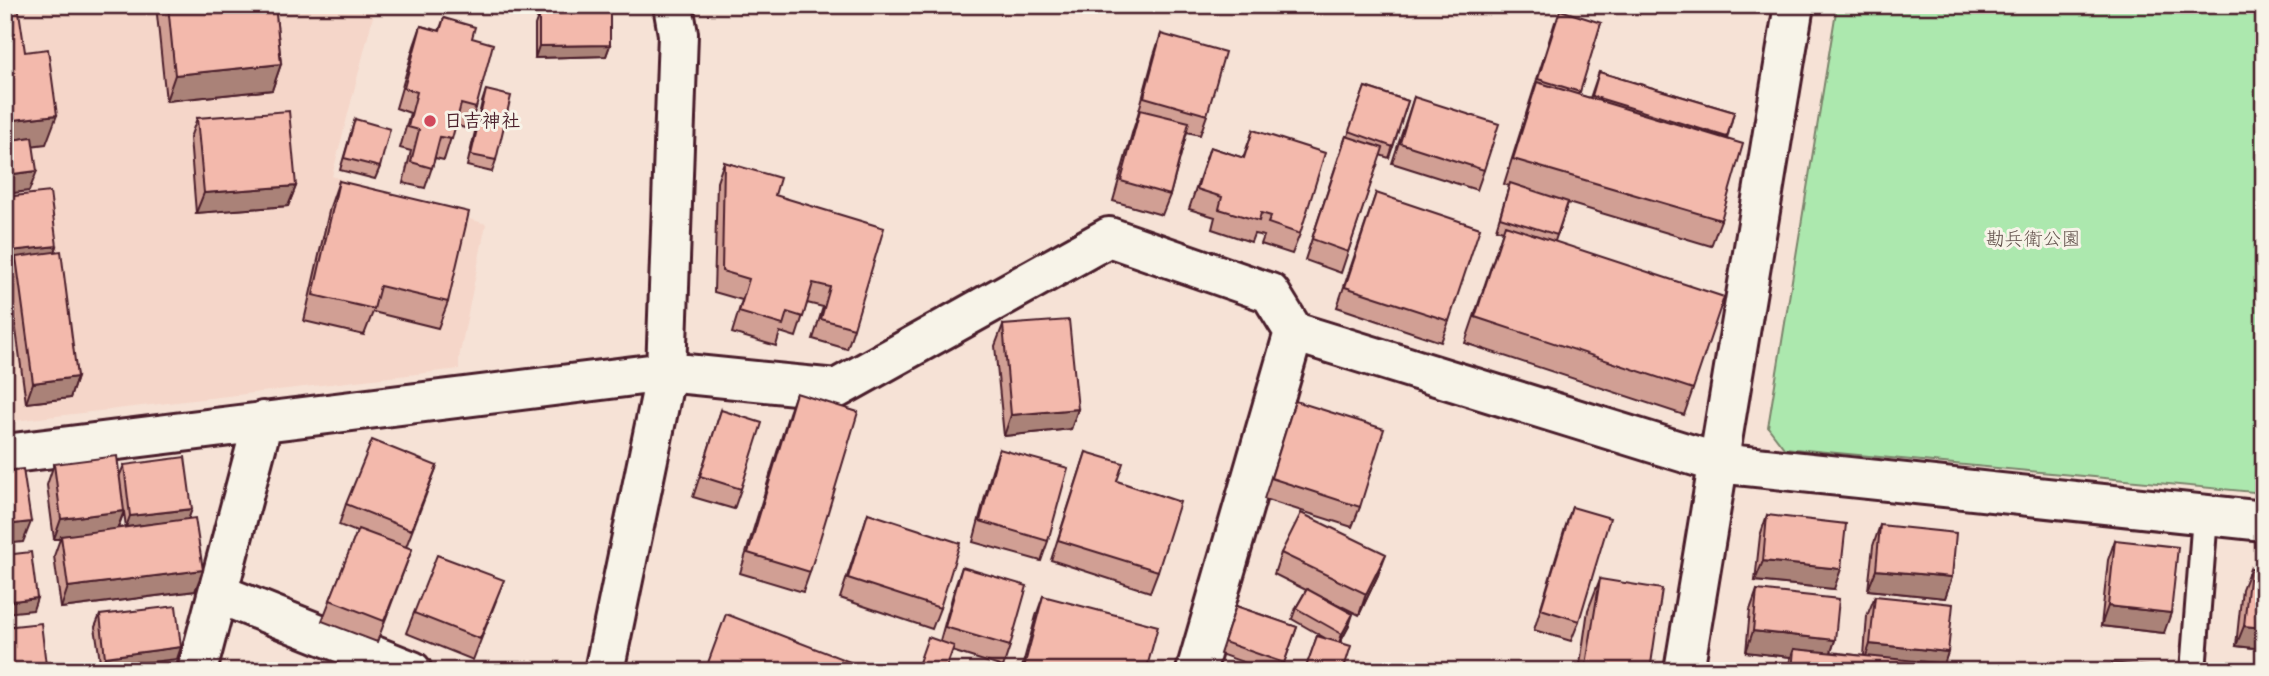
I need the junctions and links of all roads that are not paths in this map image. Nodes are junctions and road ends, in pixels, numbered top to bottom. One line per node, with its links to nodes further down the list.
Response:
1 (673, 5): 4 (street)
2 (1794, 5): 7 (street)
3 (1294, 332): 4 (street); 7 (street); 14 (street)
4 (666, 372): 5 (street); 13 (street)
5 (264, 421): 6 (street); 10 (street)
6 (5, 454)
7 (1718, 463): 8 (street); 15 (street)
8 (2205, 516): 9 (street); 16 (lane)
9 (2264, 521)
10 (219, 594): 11 (street); 12 (street)
11 (197, 671)
12 (412, 671)
13 (604, 671)
14 (1196, 671)
15 (1685, 671)
16 (2193, 671)

